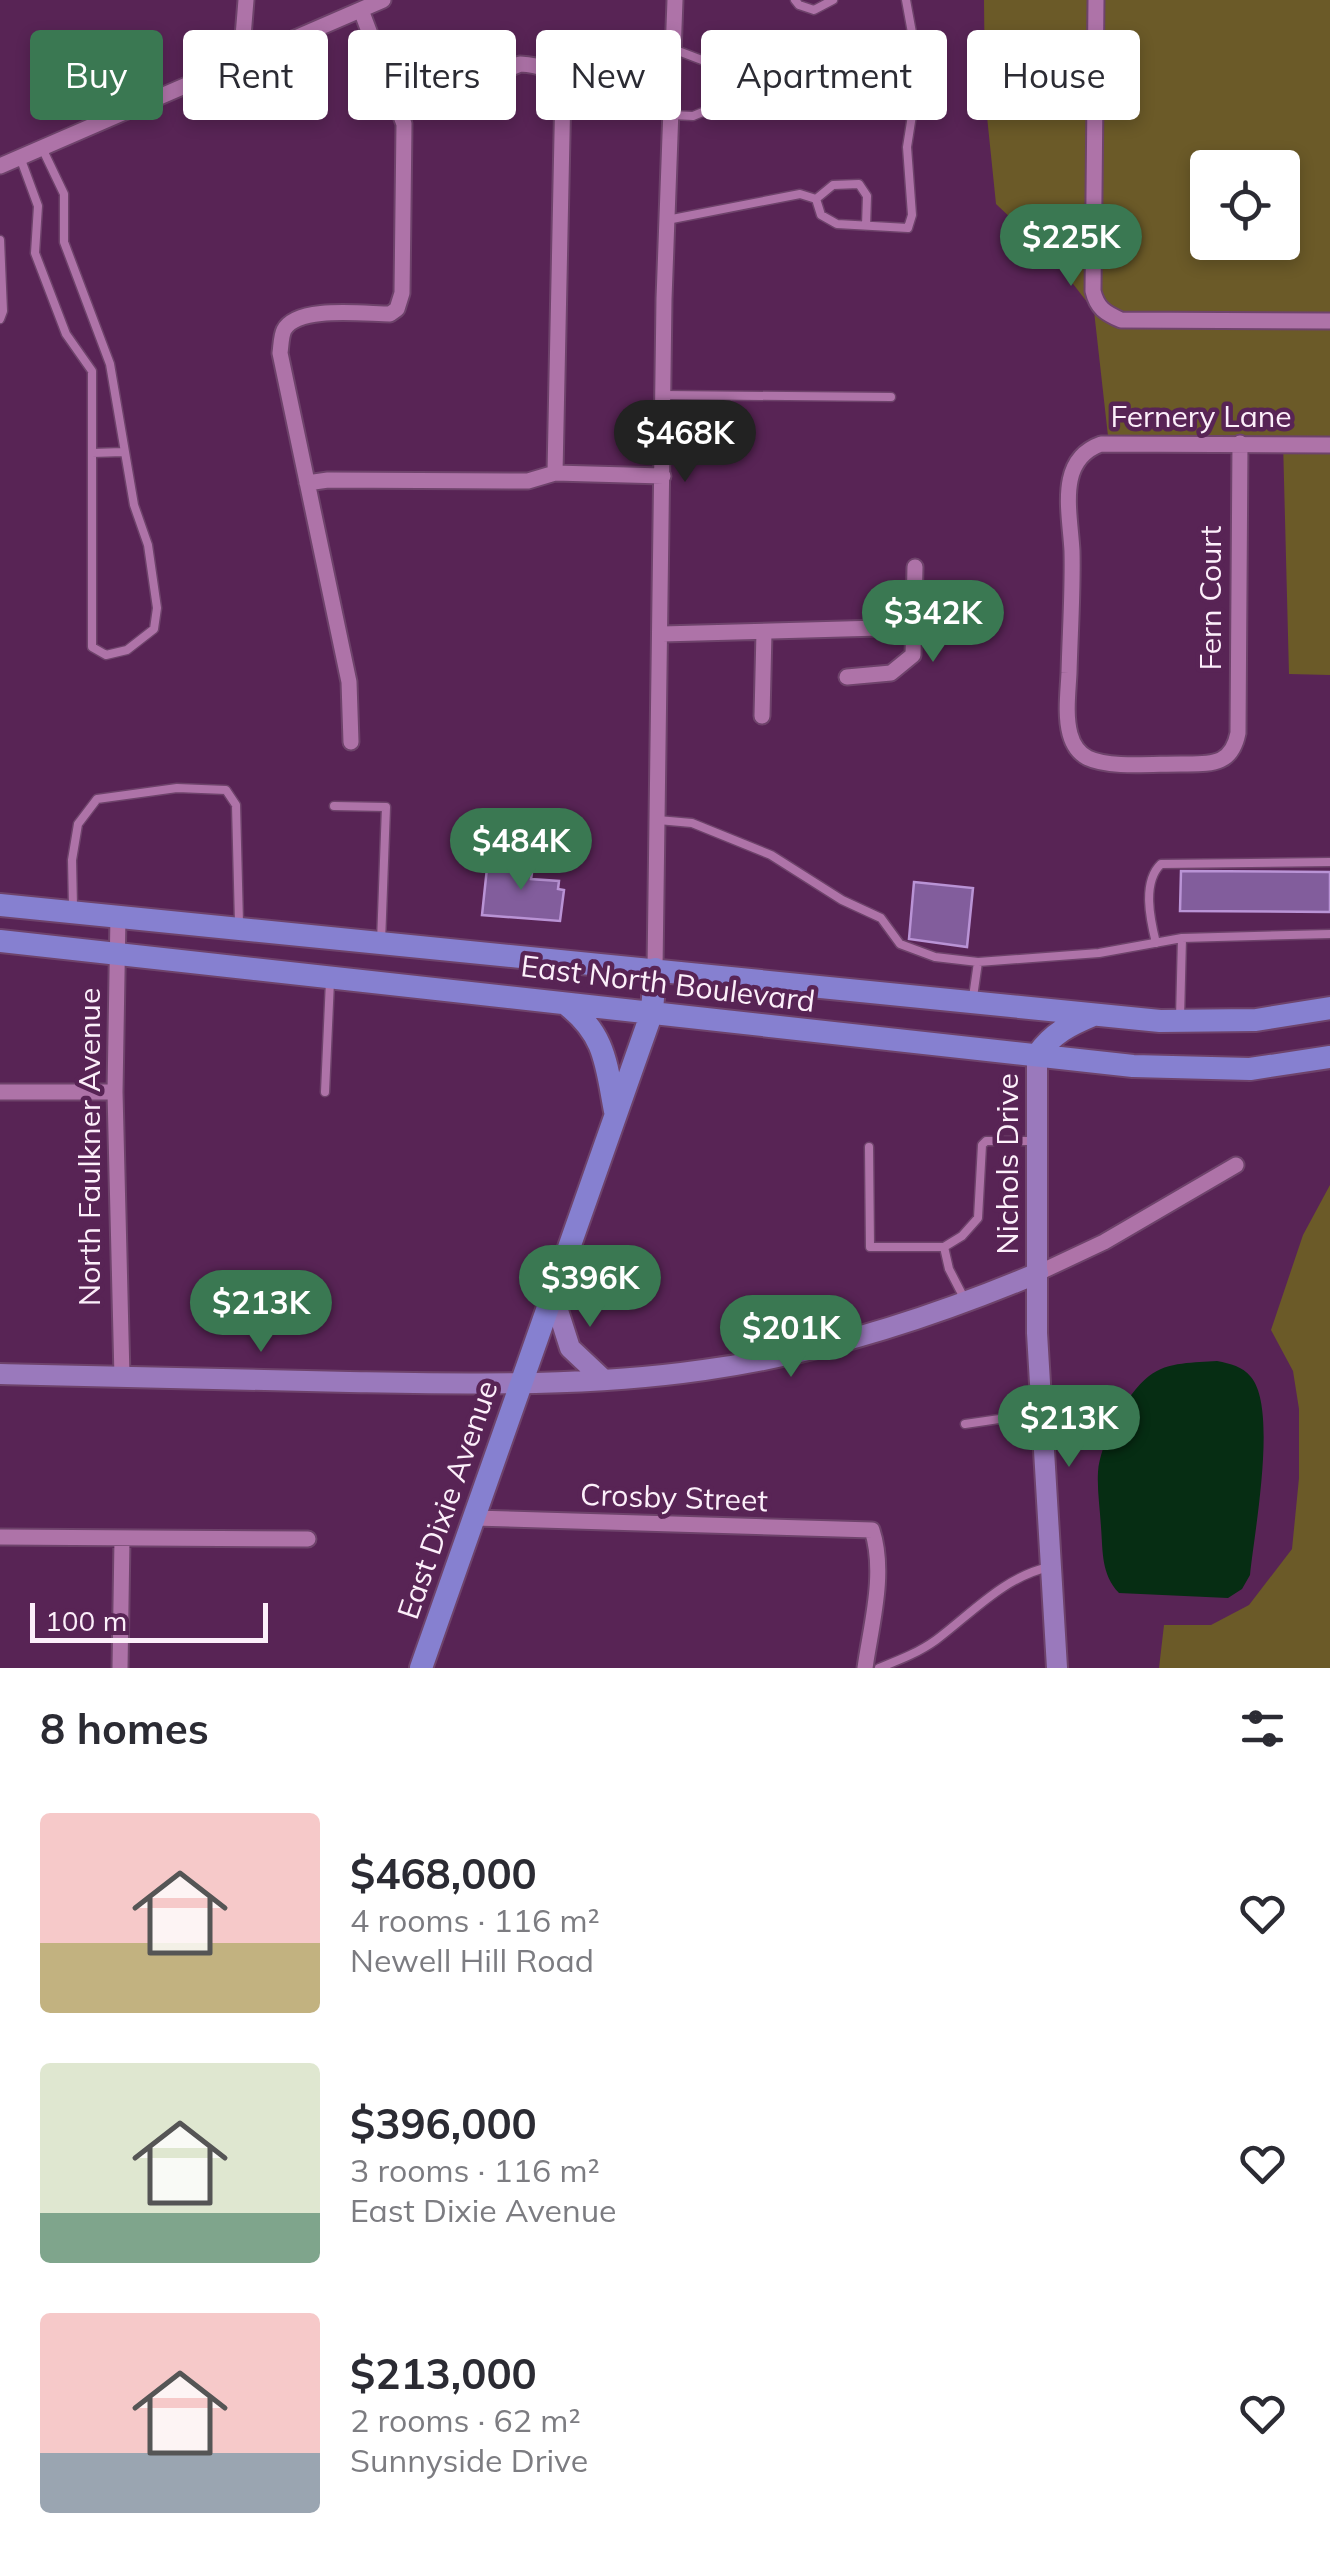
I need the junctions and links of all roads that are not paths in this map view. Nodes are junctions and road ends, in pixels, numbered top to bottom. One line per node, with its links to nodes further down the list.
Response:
1 (246, 0): 9 (street)
2 (383, 0): 8 (street)
3 (675, 0): 12 (street)
4 (795, 0): 5 (lane)
5 (833, 0)
6 (906, 0): 24 (lane)
7 (1096, 0): 27 (street)
8 (361, 10): 10 (street); 11 (street)
9 (244, 30)
10 (315, 30)
11 (369, 30)
12 (674, 30)
13 (681, 52): 16 (lane)
14 (516, 66): 34 (street)
15 (183, 87): 19 (street)
16 (681, 116)
17 (402, 120): 36 (street)
18 (671, 120): 23 (street)
19 (42, 148): 20 (street); 32 (lane)
20 (20, 158): 21 (street); 33 (lane)
21 (0, 166)
22 (816, 199): 23 (lane); 24 (lane); 24 (lane)
23 (667, 220): 28 (street)
24 (866, 226)
25 (0, 240): 26 (lane)
26 (0, 319)
27 (1330, 321)
28 (664, 395): 29 (lane); 35 (street)
29 (891, 397)
30 (1240, 443): 31 (street, Fernery Lane); 44 (street, Fernery Lane); 44 (street, Fern Court)
31 (1330, 445)
32 (123, 452): 33 (lane); 33 (lane)
33 (92, 453)
34 (555, 473): 35 (street); 36 (street)
35 (663, 476): 40 (street)
36 (307, 483): 43 (street)
37 (915, 567): 38 (street)
38 (916, 627): 39 (street); 41 (street)
39 (764, 632): 40 (street); 42 (street)
40 (662, 634): 46 (street)
41 (848, 677)
42 (762, 716)
43 (351, 742)
44 (1080, 753)
45 (334, 806): 55 (lane)
46 (658, 820): 58 (lane); 59 (street)
47 (1330, 862): 56 (lane)
48 (0, 905): 49 (main road, East North Boulevard)
49 (73, 911): 50 (main road, East North Boulevard); 51 (lane)
50 (118, 916): 51 (main road, East North Boulevard); 57 (street, North Faulkner Avenue)
51 (239, 928): 55 (main road, East North Boulevard)
52 (1330, 934): 53 (lane)
53 (1182, 938): 56 (lane); 66 (lane)
54 (0, 941): 57 (main road, East North Boulevard)
55 (381, 942): 59 (main road, East North Boulevard)
56 (1156, 943): 58 (lane)
57 (116, 954): 60 (main road, East North Boulevard); 70 (street, North Faulkner Avenue)
58 (978, 962): 62 (lane)
59 (655, 969): 62 (main road, East North Boulevard); 64 (main road, East Dixie Avenue)
60 (330, 976): 61 (main road, East North Boulevard); 71 (lane)
61 (563, 1002): 64 (main road, East North Boulevard); 72 (main road)
62 (973, 1002): 65 (main road, East North Boulevard)
63 (1330, 1008): 66 (main road, East North Boulevard)
64 (652, 1012): 67 (main road, East North Boulevard); 72 (main road, East Dixie Avenue)
65 (1096, 1014): 66 (main road, East North Boulevard); 67 (main road)
66 (1180, 1021)
67 (1037, 1055): 68 (main road, East North Boulevard); 73 (street, Nichols Drive)
68 (1330, 1058)
69 (0, 1092): 70 (street)
70 (115, 1092): 81 (street, North Faulkner Avenue)
71 (325, 1092)
72 (616, 1116): 78 (main road, East Dixie Avenue)
73 (1038, 1140): 76 (lane); 77 (street, Nichols Drive)
74 (869, 1147): 76 (lane)
75 (1236, 1165): 77 (street)
76 (944, 1247): 79 (lane)
77 (1038, 1273): 79 (street); 84 (street, Nichols Drive)
78 (553, 1295): 82 (street); 83 (main road, East Dixie Avenue)
79 (966, 1302): 82 (street)
80 (0, 1374): 81 (street)
81 (122, 1377): 83 (street)
82 (604, 1380): 83 (street)
83 (521, 1385): 86 (main road, East Dixie Avenue)
84 (1042, 1414): 85 (lane); 90 (street, Nichols Drive)
85 (965, 1424)
86 (474, 1518): 92 (main road, East Dixie Avenue); 93 (street, Crosby Street)
87 (0, 1537): 88 (street)
88 (122, 1539): 89 (street); 91 (street)
89 (308, 1539)
90 (1049, 1567): 94 (lane); 95 (street, Nichols Drive)
91 (120, 1668)
92 (420, 1668)
93 (866, 1668)
94 (879, 1668)
95 (1056, 1668)

